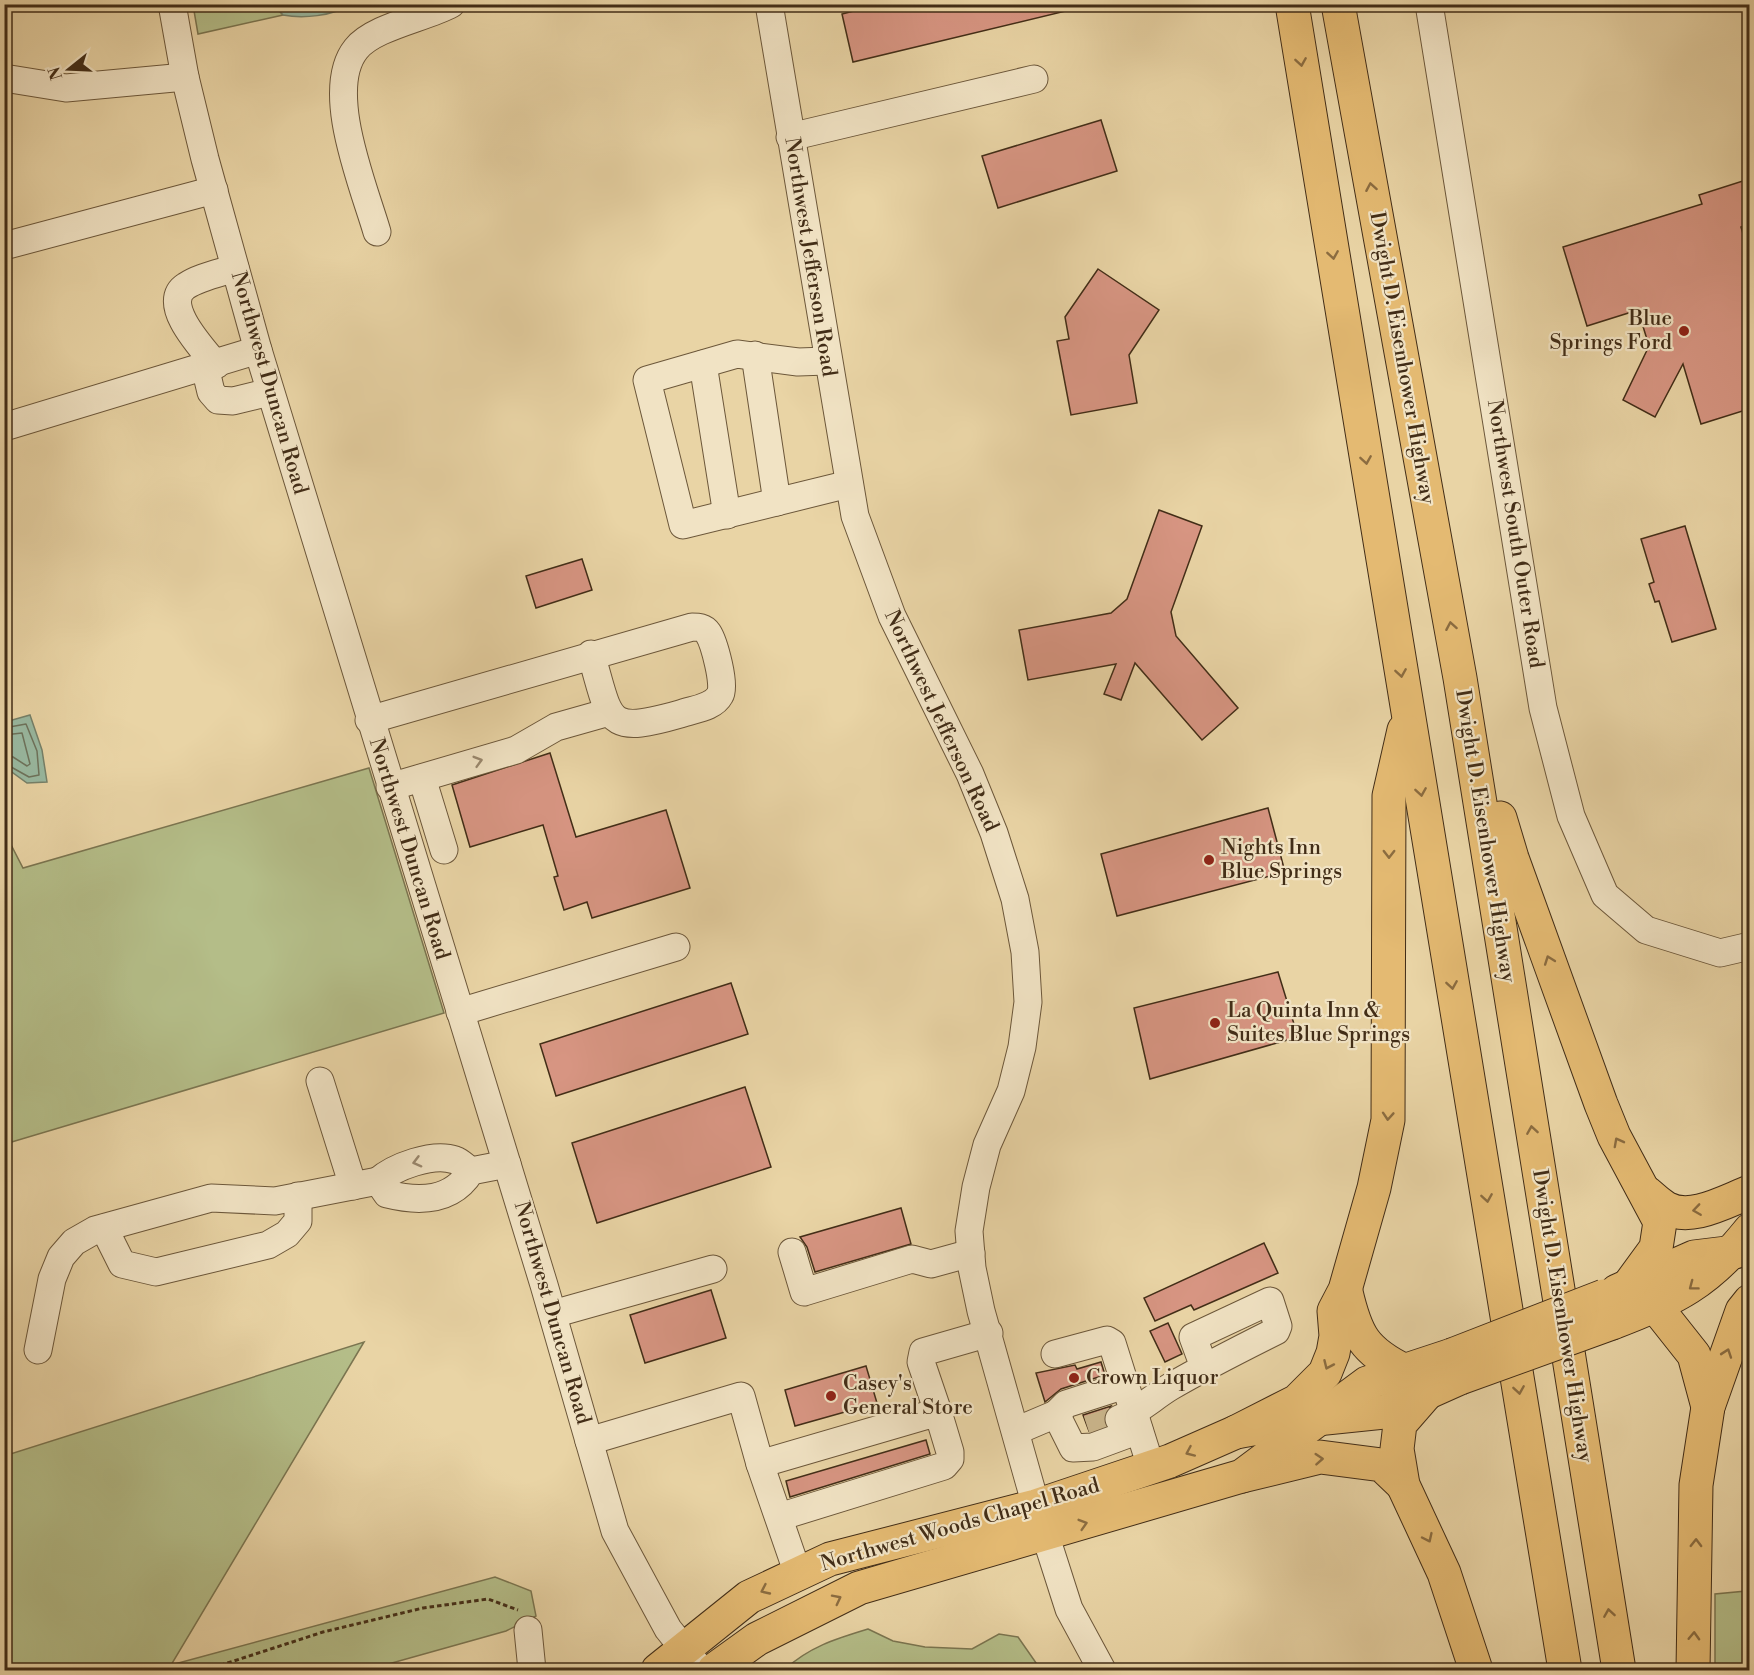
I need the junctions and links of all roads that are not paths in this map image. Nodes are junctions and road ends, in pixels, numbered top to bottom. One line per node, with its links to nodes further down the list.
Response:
1 (172, 4): 7 (street, Northwest Duncan Road)
2 (451, 4): 12 (street)
3 (769, 4): 10 (street, Northwest Jefferson Road)
4 (1292, 4): 28 (main road, one-way to 28)
5 (1338, 4): 26 (main road, Dwight D. Eisenhower Highway, one-way to 5)
6 (1429, 4): 33 (street, Northwest South Outer Road)
7 (185, 77): 8 (street); 11 (street, Northwest Duncan Road)
8 (4, 78)
9 (1034, 79): 10 (street)
10 (790, 137): 17 (street, Northwest Jefferson Road)
11 (214, 190): 13 (street); 14 (street, Northwest Duncan Road)
12 (377, 232)
13 (4, 246)
14 (235, 268): 15 (street, Northwest Duncan Road); 19 (street)
15 (258, 350): 19 (street); 20 (street, Northwest Duncan Road)
16 (755, 355): 17 (street); 18 (street); 23 (street)
17 (827, 361): 22 (street, Northwest Jefferson Road)
18 (703, 364): 24 (street); 24 (street)
19 (211, 366): 20 (street); 21 (street)
20 (270, 392): 29 (street, Northwest Duncan Road)
21 (4, 427)
22 (849, 484): 23 (street); 46 (street, Northwest Jefferson Road)
23 (777, 502): 24 (street)
24 (727, 514)
25 (591, 654): 27 (street); 27 (street); 29 (street)
26 (1460, 678): 41 (main road, one-way to 26); 82 (main road, Dwight D. Eisenhower Highway, one-way to 26)
27 (609, 712): 30 (street, one-way to 27)
28 (1408, 714): 48 (main road, one-way to 48); 81 (main road, one-way to 81)
29 (369, 720): 31 (street, Northwest Duncan Road)
30 (422, 778): 31 (street); 32 (street)
31 (390, 787): 35 (street, Northwest Duncan Road)
32 (444, 850)
33 (1749, 946)
34 (676, 947): 35 (street)
35 (460, 1012): 37 (street, Northwest Duncan Road)
36 (320, 1081): 39 (street)
37 (507, 1164): 38 (street); 52 (street, Northwest Duncan Road)
38 (471, 1171): 39 (street, one-way to 39); 39 (street)
39 (365, 1183): 42 (street)
40 (1749, 1192): 41 (main road, one-way to 41)
41 (1647, 1193): 49 (main road)
42 (298, 1196): 43 (street); 43 (street)
43 (104, 1228): 54 (street)
44 (1744, 1244): 49 (main road, Northwest Woods Chapel Road); 51 (main road, Northwest Woods Chapel Road, one-way to 51)
45 (792, 1252): 46 (street)
46 (971, 1252): 53 (street, Northwest Jefferson Road)
47 (713, 1269): 52 (street)
48 (1345, 1290): 57 (main road); 65 (main road, one-way to 65)
49 (1615, 1301): 51 (main road, Northwest Woods Chapel Road); 57 (main road, Northwest Woods Chapel Road, bridge)
50 (1749, 1301): 59 (main road, one-way to 50)
51 (1656, 1306): 59 (main road)
52 (553, 1314): 66 (street, Northwest Duncan Road)
53 (989, 1333): 60 (street); 64 (street, Northwest Jefferson Road)
54 (38, 1350)
55 (1055, 1354): 58 (street)
56 (1204, 1367): 62 (street)
57 (1416, 1382): 61 (main road, Northwest Woods Chapel Road); 70 (main road)
58 (1125, 1385): 62 (street); 63 (street)
59 (1708, 1407): 83 (main road, one-way to 59)
60 (938, 1412): 67 (street); 71 (street)
61 (1319, 1420): 65 (main road, Northwest Woods Chapel Road); 69 (main road, Northwest Woods Chapel Road)
62 (1131, 1421): 63 (street); 68 (street)
63 (1071, 1426): 64 (street)
64 (1016, 1431): 72 (street, Northwest Jefferson Road)
65 (1236, 1432): 68 (main road, Northwest Woods Chapel Road, one-way to 68)
66 (589, 1441): 67 (street); 75 (street, Northwest Duncan Road)
67 (760, 1464): 71 (street)
68 (1151, 1467): 72 (main road, Northwest Woods Chapel Road)
69 (1242, 1476): 70 (main road, one-way to 70); 72 (main road, Northwest Woods Chapel Road, one-way to 69)
70 (1403, 1485): 80 (main road, one-way to 80)
71 (779, 1517): 73 (street)
72 (1041, 1521): 73 (main road, Northwest Woods Chapel Road); 78 (main road, Northwest Woods Chapel Road, one-way to 72); 79 (street, Northwest Jefferson Road)
73 (798, 1574): 75 (main road, Northwest Woods Chapel Road, one-way to 75)
74 (528, 1630): 76 (street)
75 (693, 1659): 77 (main road, Northwest Woods Chapel Road)
76 (532, 1671)
77 (658, 1671)
78 (714, 1671)
79 (1102, 1671)
80 (1476, 1671)
81 (1565, 1671)
82 (1619, 1671)
83 (1693, 1671)

